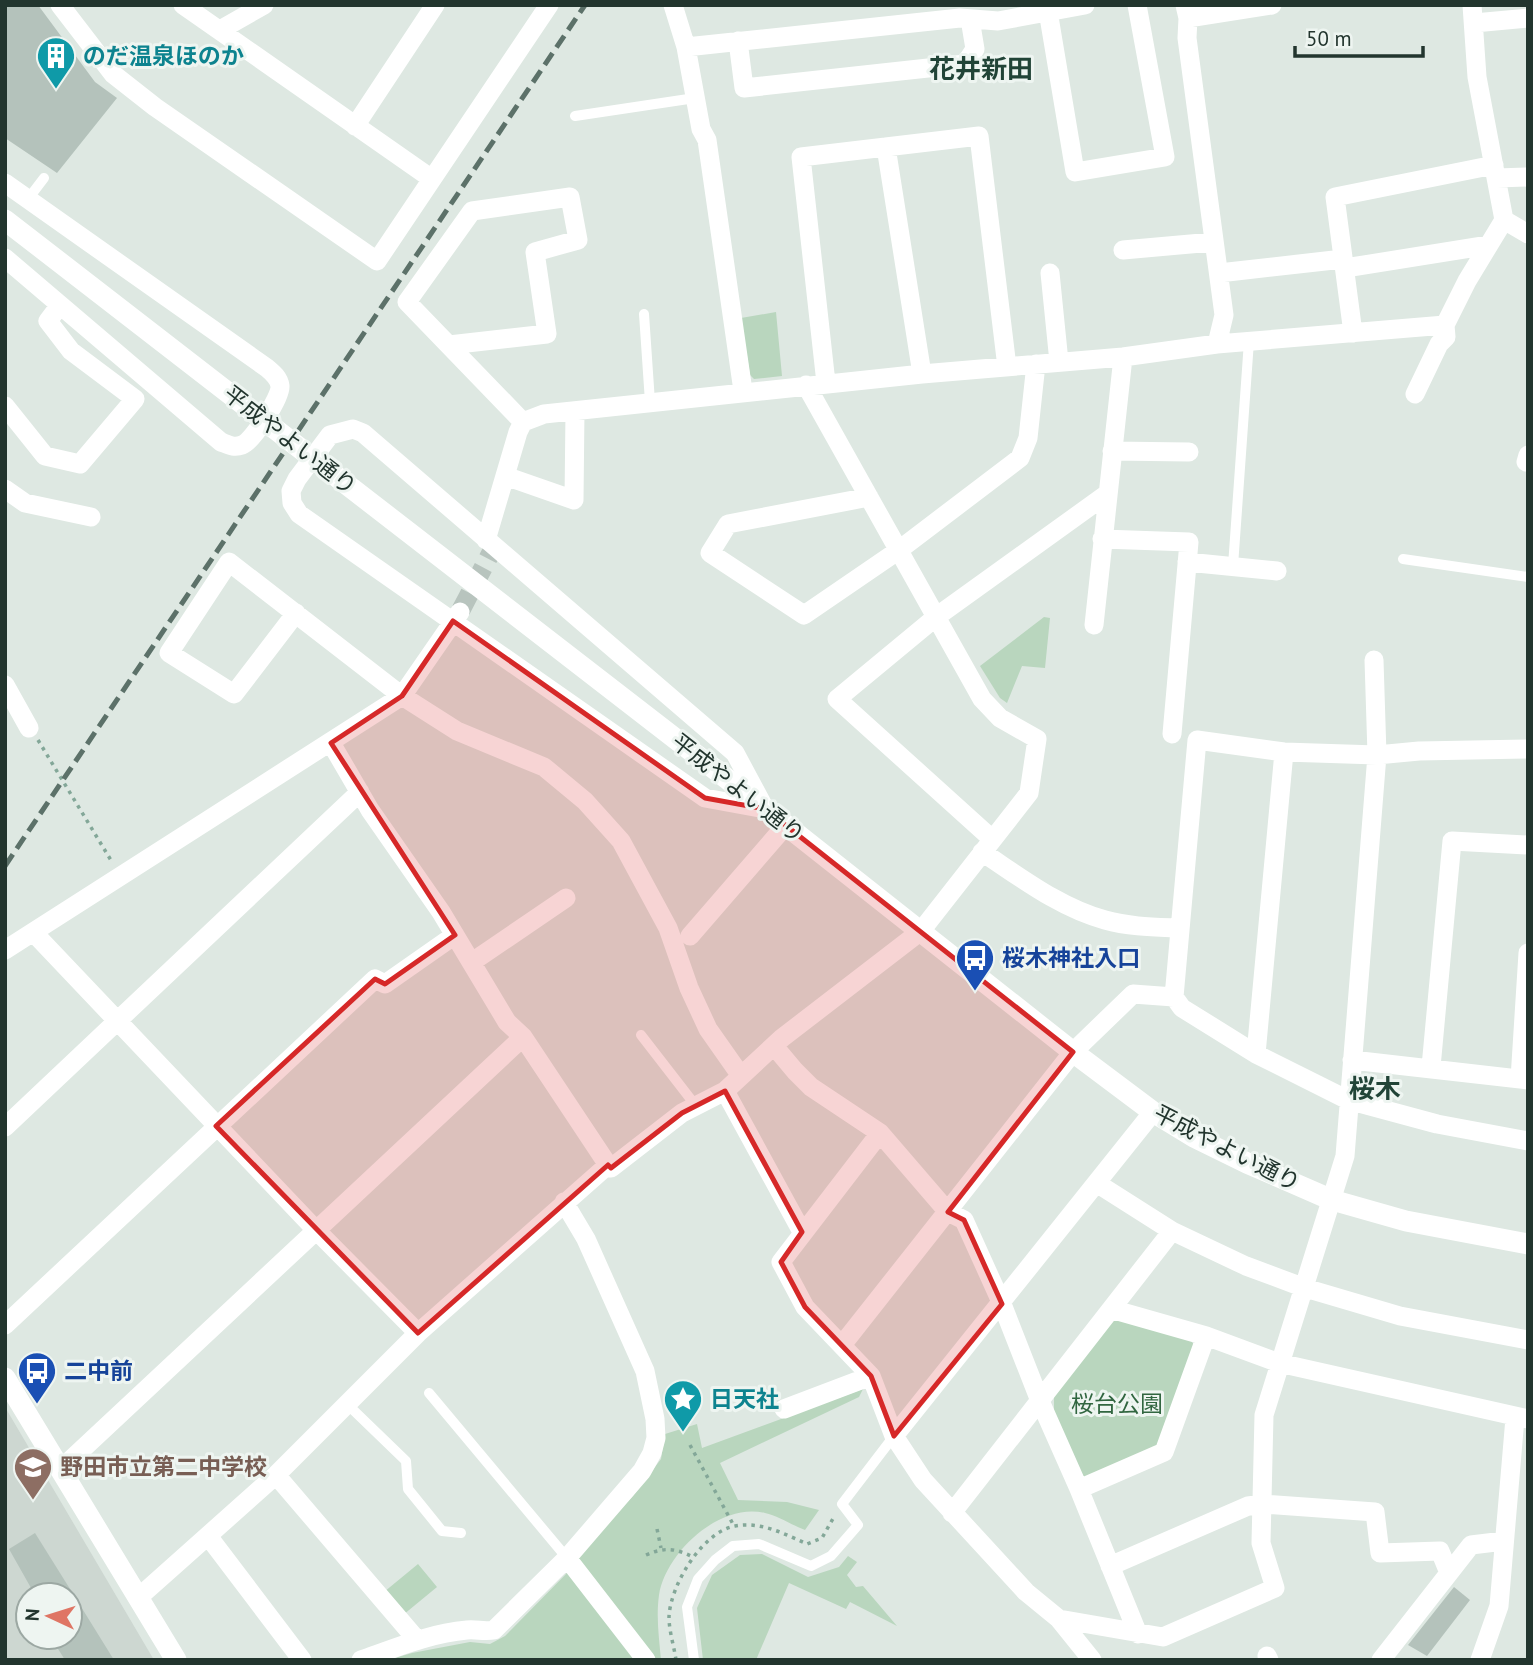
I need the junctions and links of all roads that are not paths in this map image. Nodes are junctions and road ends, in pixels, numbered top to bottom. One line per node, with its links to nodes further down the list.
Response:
1 (60, 5): 25 (street)
2 (183, 5): 15 (street)
3 (264, 5): 15 (street)
4 (435, 5): 20 (street)
5 (549, 5): 25 (street)
6 (673, 5): 17 (street)
7 (1085, 5): 10 (street)
8 (1137, 5): 10 (street)
9 (1272, 5): 11 (street)
10 (1048, 9): 12 (street)
11 (1187, 12): 31 (street)
12 (962, 14): 16 (street); 16 (street)
13 (1473, 14): 14 (street); 22 (street)
14 (1528, 18)
15 (220, 30): 20 (street)
16 (738, 41): 17 (street)
17 (686, 47): 18 (street)
18 (695, 98): 19 (lane); 52 (street)
19 (575, 116)
20 (355, 126): 25 (street)
21 (886, 147): 48 (street); 49 (street); 50 (street)
22 (1496, 172): 23 (street); 29 (street); 35 (street)
23 (1528, 177)
24 (44, 178): 27 (lane)
25 (432, 179)
26 (5, 183): 27 (street)
27 (28, 199): 38 (street)
28 (5, 219): 87 (street, 平成やよい通り, bridge)
29 (1504, 220): 30 (street); 32 (street)
30 (1528, 234)
31 (1213, 242): 33 (street); 37 (street)
32 (1489, 244): 35 (street); 40 (street)
33 (1123, 250)
34 (5, 258): 38 (street)
35 (1344, 263): 37 (street); 41 (street)
36 (1050, 273): 46 (street)
37 (1219, 274): 43 (street)
38 (60, 305): 55 (street)
39 (643, 314): 54 (lane)
40 (1446, 325): 41 (street); 53 (street)
41 (1353, 333): 42 (street)
42 (1249, 341): 43 (street); 70 (lane)
43 (1217, 344): 45 (street)
44 (449, 345): 44 (street); 57 (street)
45 (1123, 358): 46 (street); 58 (street)
46 (1059, 362): 47 (street)
47 (1036, 364): 48 (street); 67 (street)
48 (1007, 367): 49 (street)
49 (922, 374): 50 (street)
50 (826, 383): 51 (street)
51 (806, 385): 52 (street); 63 (street)
52 (743, 391): 54 (street)
53 (1415, 394)
54 (650, 402): 56 (street)
55 (5, 407)
56 (575, 411): 57 (street); 60 (street)
57 (523, 422): 60 (street)
58 (1112, 451): 59 (street); 62 (street)
59 (1189, 452)
60 (505, 476): 66 (street)
61 (5, 489): 64 (street)
62 (1107, 494): 65 (street); 75 (street)
63 (869, 497): 67 (street); 67 (street)
64 (91, 517)
65 (1102, 539): 69 (street); 76 (street)
66 (486, 540): 74 (street); 87 (street)
67 (899, 550): 75 (street)
68 (1403, 559): 72 (lane)
69 (1187, 562): 70 (street); 81 (street)
70 (1233, 566): 71 (street)
71 (1277, 570)
72 (1528, 577)
73 (296, 613): 73 (street); 79 (street)
74 (457, 615): 79 (street); 87 (street)
75 (936, 617): 89 (street); 89 (street)
76 (1094, 625)
77 (1374, 660): 85 (street)
78 (5, 685): 80 (street)
79 (402, 696): 82 (street); 110 (street)
80 (30, 728)
81 (1172, 734)
82 (331, 743): 86 (street); 94 (street)
83 (1528, 749): 85 (street)
84 (1284, 752): 85 (street); 92 (street); 107 (street)
85 (1377, 755): 108 (street)
86 (360, 792): 95 (street); 102 (street)
87 (765, 809): 88 (street, 平成やよい通り)
88 (786, 825): 93 (street, 平成やよい通り); 96 (street)
89 (987, 845): 92 (street); 93 (street)
90 (1528, 845): 109 (street)
91 (566, 898): 99 (street)
92 (1180, 929): 100 (street)
93 (922, 931): 105 (street); 106 (street, 平成やよい通り)
94 (33, 932): 97 (street); 102 (street)
95 (456, 935): 99 (street); 116 (street)
96 (690, 936)
97 (5, 950)
98 (1528, 953): 101 (street)
99 (472, 962): 104 (street)
100 (1174, 997): 106 (street); 107 (street)
101 (1526, 1000): 111 (street)
102 (117, 1020): 116 (street); 117 (street)
103 (640, 1035): 114 (lane)
104 (523, 1037): 120 (street); 125 (street)
105 (774, 1046): 110 (street); 118 (street)
106 (1073, 1052): 115 (street, 平成やよい通り); 124 (street)
107 (1256, 1054): 113 (street)
108 (1352, 1060): 109 (street); 113 (street)
109 (1431, 1067): 111 (street)
110 (741, 1076): 112 (street)
111 (1524, 1080)
112 (725, 1091): 114 (street); 127 (street)
113 (1348, 1100): 119 (street); 122 (street)
114 (696, 1106): 120 (street)
115 (1153, 1112): 121 (street); 122 (street, 平成やよい通り)
116 (216, 1126): 125 (street); 132 (street)
117 (5, 1127)
118 (880, 1133): 124 (street); 127 (street)
119 (1528, 1140)
120 (608, 1165): 123 (street)
121 (1098, 1184): 126 (street); 130 (street)
122 (1332, 1200): 128 (street, 平成やよい通り); 129 (street)
123 (564, 1202): 133 (street); 154 (street)
124 (948, 1212): 130 (street); 136 (street)
125 (316, 1230): 133 (street); 146 (street)
126 (1172, 1231): 129 (street); 131 (street)
127 (802, 1232): 136 (street)
128 (1528, 1244)
129 (1305, 1288): 135 (street); 137 (street)
130 (1002, 1304): 141 (street); 145 (street)
131 (1111, 1309): 134 (street); 141 (street)
132 (5, 1325)
133 (418, 1333): 142 (street)
134 (1206, 1336): 137 (street); 148 (street)
135 (1528, 1340)
136 (842, 1345): 138 (street)
137 (1279, 1363): 144 (street); 149 (street)
138 (871, 1376): 143 (street); 145 (street)
139 (5, 1378): 146 (street)
140 (429, 1393): 154 (lane)
141 (1040, 1401): 148 (street); 150 (street)
142 (347, 1404): 147 (street); 151 (lane)
143 (784, 1409)
144 (1521, 1418): 153 (street)
145 (894, 1436): 150 (street); 165 (lane)
146 (61, 1469): 157 (street)
147 (276, 1475): 152 (street); 160 (street)
148 (1079, 1489): 155 (street)
149 (1263, 1504): 155 (street); 156 (street); 159 (street)
150 (952, 1513): 158 (street)
151 (461, 1533)
152 (208, 1536): 157 (street); 162 (street)
153 (1504, 1541): 156 (street); 168 (street)
154 (567, 1558): 160 (street); 164 (street)
155 (1110, 1566): 159 (street)
156 (1448, 1573): 167 (street)
157 (139, 1597): 161 (street)
158 (1059, 1619): 159 (street); 166 (street)
159 (1138, 1634)
160 (417, 1640): 163 (street)
161 (176, 1660)
162 (302, 1660)
163 (361, 1660)
164 (646, 1660)
165 (694, 1660)
166 (1092, 1660)
167 (1381, 1660)
168 (1480, 1660)

